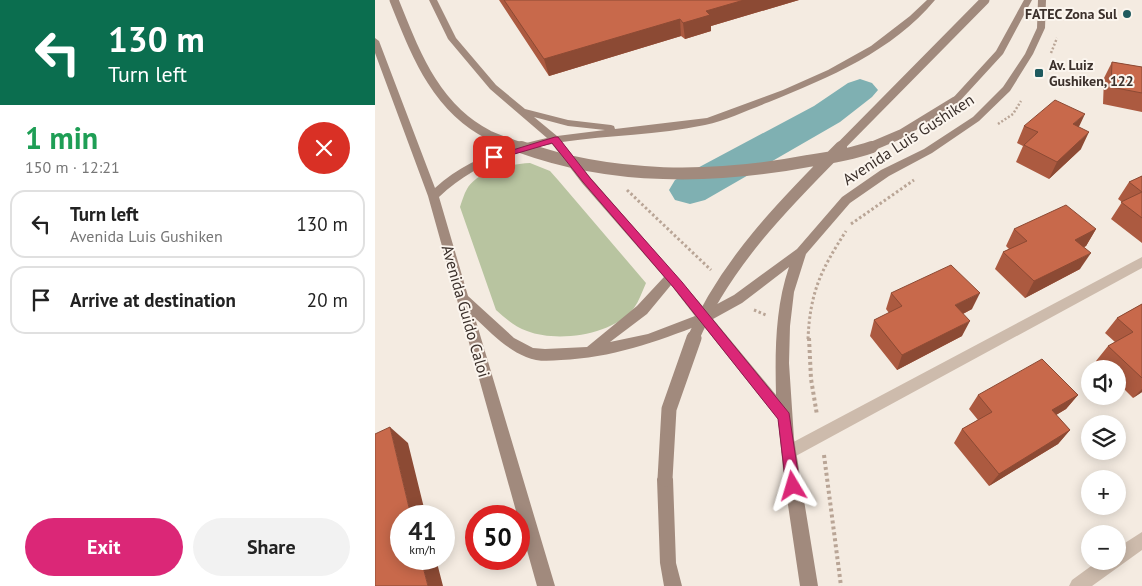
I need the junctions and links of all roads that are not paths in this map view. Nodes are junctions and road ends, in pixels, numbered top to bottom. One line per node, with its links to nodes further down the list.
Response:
1 (395, 0): 5 (main road, bridge)
2 (433, 0): 8 (main road)
3 (931, 0): 9 (main road)
4 (985, 0): 24 (main road, bridge)
5 (1028, 0)
6 (1042, 0): 12 (main road, Avenida Luis Gushiken)
7 (375, 41): 11 (main road, Avenida Guido Caloi)
8 (522, 111): 9 (main road); 10 (main road)
9 (664, 128): 10 (main road)
10 (555, 140): 11 (main road); 14 (main road)
11 (433, 196): 15 (main road, Avenida Guido Caloi)
12 (801, 252): 16 (main road, Avenida Luis Gushiken); 18 (main road)
13 (1142, 262): 19 (lane)
14 (671, 277): 16 (main road); 17 (main road)
15 (462, 298): 17 (main road, Avenida Luis Gushiken); 23 (main road, Avenida Guido Caloi)
16 (703, 318): 17 (main road, Avenida Luis Gushiken); 18 (main road)
17 (587, 353)
18 (785, 417): 19 (main road)
19 (789, 452): 25 (main road)
20 (1142, 540): 21 (lane)
21 (1126, 552)
22 (1100, 570): 26 (lane)
23 (546, 586)
24 (673, 586)
25 (809, 586)
26 (1078, 586)

